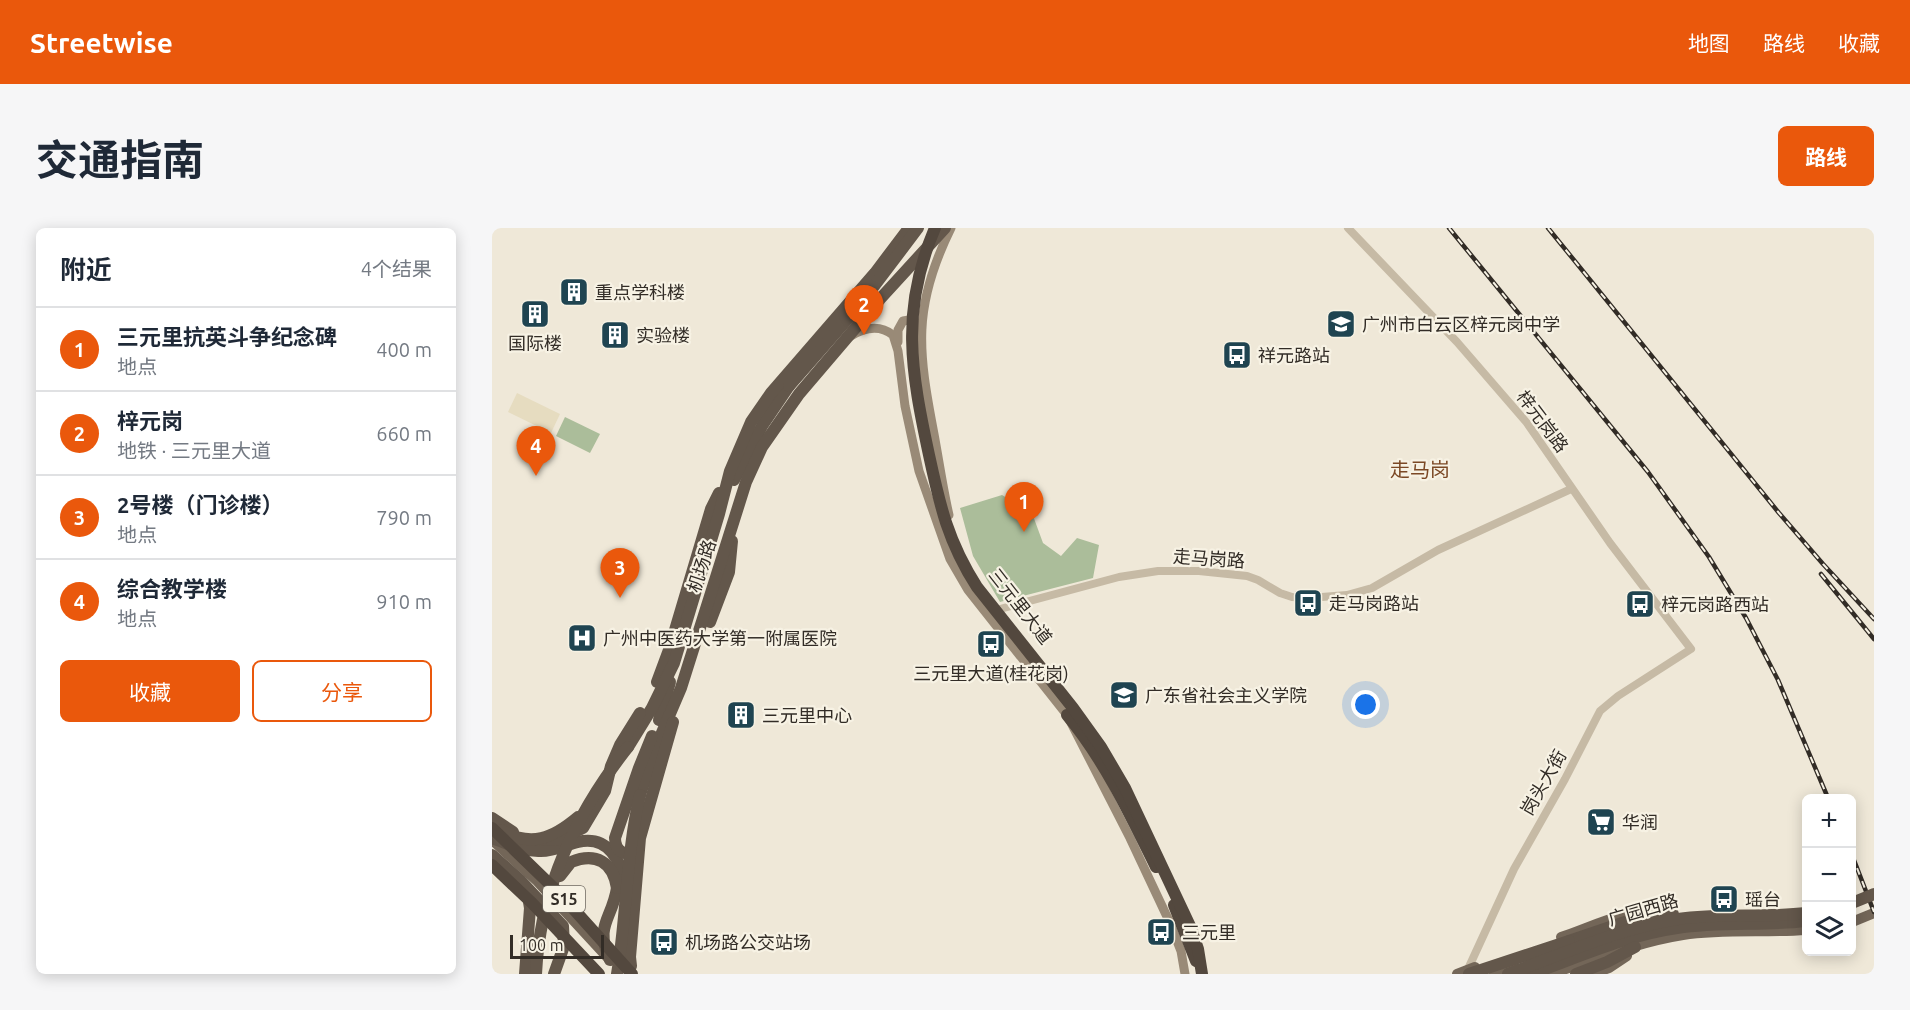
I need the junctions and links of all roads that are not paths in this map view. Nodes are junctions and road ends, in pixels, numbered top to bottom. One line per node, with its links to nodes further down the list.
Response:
1 (909, 228): 7 (highway, 机场路)
2 (918, 228): 16 (highway, bridge)
3 (935, 228): 58 (highway, bridge)
4 (945, 228): 8 (highway, 机场路)
5 (951, 228): 9 (main road, 三元里大道)
6 (1348, 228): 14 (street, 梓元岗路)
7 (865, 284): 8 (highway); 13 (highway, 机场路)
8 (880, 299): 10 (highway, 机场路)
9 (921, 335): 11 (main road); 18 (main road, 三元里大道)
10 (842, 343): 11 (main road, 三元里大道); 21 (highway, 机场路)
11 (898, 351): 15 (main road, 三元里大道)
12 (910, 383): 15 (main road)
13 (726, 482): 16 (highway, 机场路); 17 (highway)
14 (1571, 489): 18 (street, 走马岗路); 19 (street, 梓元岗路)
15 (933, 508): 22 (main road, 三元里大道)
16 (719, 514): 17 (highway, 机场路)
17 (688, 600): 20 (highway, 机场路); 24 (highway)
18 (1000, 609): 45 (main road, 三元里大道)
19 (1691, 649): 48 (street, 岗头大街)
20 (674, 663): 23 (highway, 机场路, bridge); 26 (highway)
21 (681, 688): 26 (highway); 36 (highway, bridge)
22 (1067, 715): 57 (main road, 三元里大道); 58 (highway, bridge)
23 (583, 812): 25 (highway, bridge); 33 (highway, 机场路, bridge)
24 (492, 818)
25 (494, 832): 36 (highway, bridge); 46 (main road); 50 (highway, S15, bridge)
26 (638, 851): 50 (highway)
27 (492, 855): 30 (highway)
28 (492, 865): 54 (highway, S15, bridge)
29 (492, 871): 35 (main road)
30 (521, 881): 35 (highway); 43 (highway)
31 (1874, 894): 32 (highway, bridge)
32 (1856, 899)
33 (548, 900): 46 (highway, bridge); 52 (highway, 机场路, bridge)
34 (1874, 903): 37 (highway)
35 (530, 908): 51 (highway)
36 (626, 908): 56 (highway, bridge)
37 (1856, 910)
38 (1673, 914): 39 (main road, 广园西路); 47 (main road); 48 (highway, bridge); 49 (main road, 广园西路)
39 (1802, 919)
40 (1802, 919): 49 (highway, bridge)
41 (1802, 919): 61 (highway)
42 (1802, 920): 44 (main road, 广园西路)
43 (563, 926): 53 (highway); 55 (main road)
44 (1635, 947): 62 (main road, 广园西路); 63 (highway); 64 (main road)
45 (1203, 958): 58 (main road)
46 (610, 960): 50 (main road)
47 (1481, 965): 48 (main road); 49 (main road)
48 (1469, 971): 59 (main road)
49 (1511, 971): 60 (main road, 广园西路)
50 (631, 972)
51 (525, 974)
52 (536, 974)
53 (554, 974)
54 (599, 974)
55 (605, 974)
56 (617, 974)
57 (1185, 974)
58 (1202, 974)
59 (1457, 974)
60 (1494, 974)
61 (1531, 974)
62 (1551, 974)
63 (1576, 974)
64 (1593, 974)

